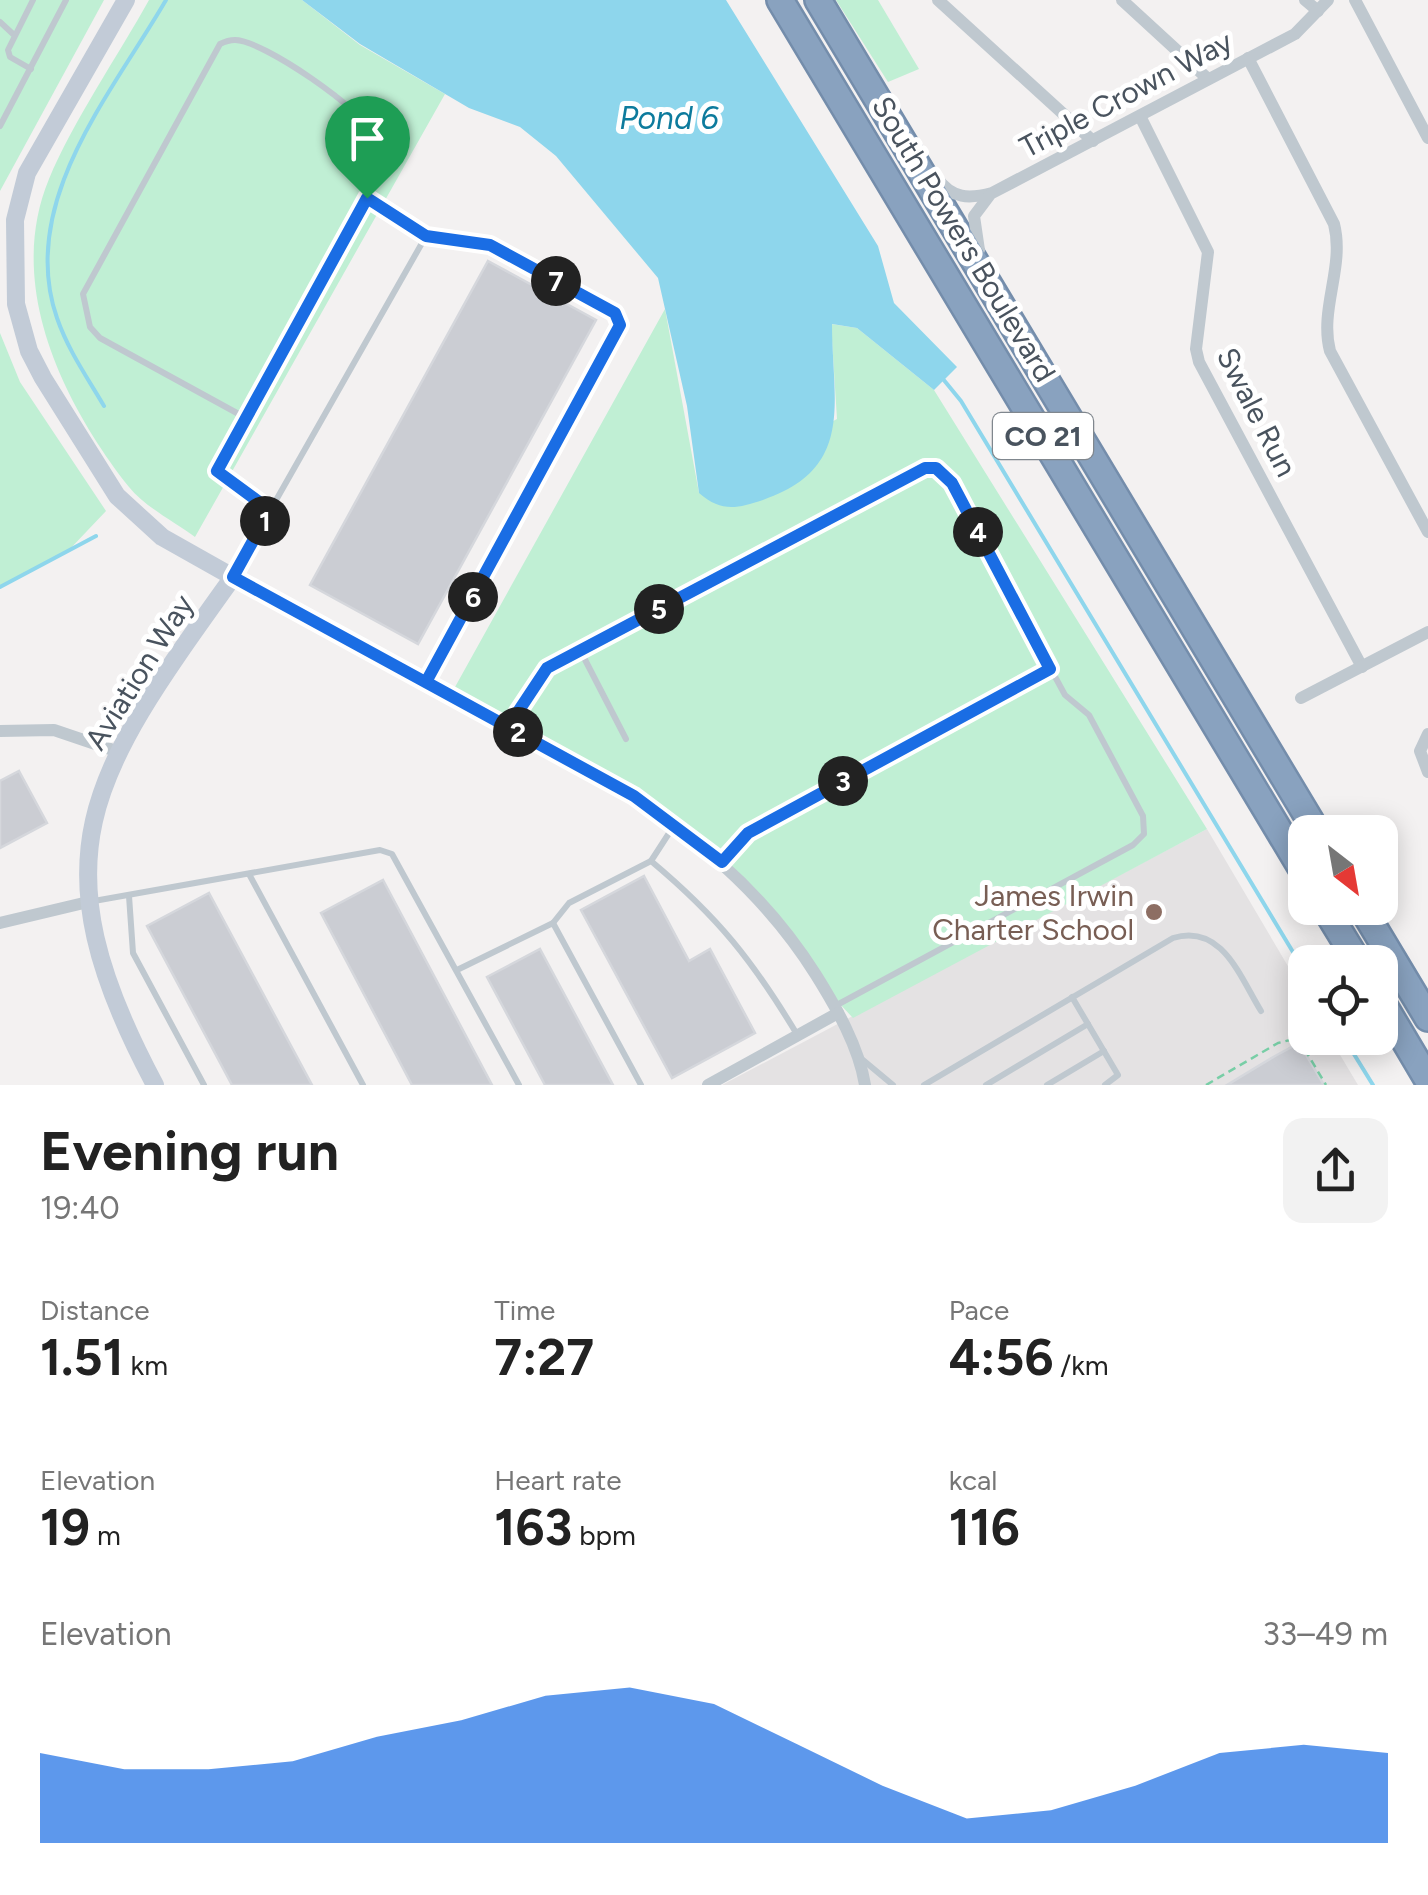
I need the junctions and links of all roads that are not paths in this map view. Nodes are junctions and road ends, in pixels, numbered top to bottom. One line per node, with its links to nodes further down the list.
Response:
1 (33, 0): 13 (lane)
2 (66, 0): 15 (lane)
3 (126, 0): 25 (street)
4 (780, 0): 45 (highway, South Powers Boulevard / CO 21)
5 (818, 0): 16 (highway, South Powers Boulevard / CO 21)
6 (938, 0): 21 (street)
7 (1122, 0): 17 (street)
8 (1306, 0): 11 (street)
9 (1328, 0): 11 (street, Triple Crown Way)
10 (1356, 0): 20 (street)
11 (1318, 11): 14 (street, Triple Crown Way)
12 (0, 22): 13 (lane)
13 (13, 34): 15 (lane)
14 (1248, 58): 17 (street, Triple Crown Way); 29 (street)
15 (31, 69): 19 (lane)
16 (866, 78): 22 (street); 26 (highway, South Powers Boulevard / CO 21)
17 (1208, 79): 18 (street, Triple Crown Way)
18 (1140, 116): 21 (street, Triple Crown Way); 33 (street, Swale Run)
19 (0, 126)
20 (1428, 138)
21 (1092, 141): 22 (street, Triple Crown Way)
22 (992, 194): 26 (street)
23 (367, 198): 24 (lane); 27 (lane); 27 (lane)
24 (426, 236): 28 (lane); 35 (lane)
25 (6, 248): 30 (street)
26 (1028, 350): 43 (highway, South Powers Boulevard / CO 21)
27 (246, 418): 28 (lane)
28 (270, 510): 30 (lane)
29 (1428, 532)
30 (233, 577): 35 (street); 41 (street, Aviation Way)
31 (1428, 632): 33 (street)
32 (580, 650): 34 (lane); 37 (lane); 40 (lane)
33 (1362, 667): 36 (street)
34 (1050, 669): 47 (lane); 56 (lane)
35 (426, 682): 37 (street)
36 (1301, 698)
37 (508, 727): 44 (street)
38 (0, 731): 41 (street)
39 (1428, 734): 42 (street)
40 (626, 739)
41 (116, 752): 50 (street, Aviation Way)
42 (1428, 772)
43 (1307, 815)
44 (676, 823): 46 (lane); 47 (street)
45 (1288, 846)
46 (651, 861): 52 (lane); 61 (lane)
47 (722, 862): 56 (street)
48 (249, 874): 49 (lane); 54 (lane); 67 (lane)
49 (130, 896): 50 (lane); 66 (lane)
50 (88, 902): 51 (street); 65 (street, Aviation Way)
51 (0, 922)
52 (553, 924): 54 (lane); 69 (lane)
53 (1372, 925): 58 (highway)
54 (457, 970): 68 (lane)
55 (1072, 997): 57 (lane); 59 (lane); 73 (lane)
56 (836, 1010): 61 (street); 63 (street)
57 (1261, 1011)
58 (1428, 1018)
59 (1088, 1024): 62 (lane); 74 (lane)
60 (1398, 1030): 64 (highway)
61 (799, 1036): 70 (street)
62 (1104, 1051): 75 (lane); 76 (lane)
63 (856, 1054): 71 (street); 72 (lane)
64 (1424, 1073)
65 (155, 1085)
66 (204, 1085)
67 (362, 1085)
68 (518, 1085)
69 (641, 1085)
70 (708, 1085)
71 (865, 1085)
72 (892, 1085)
73 (924, 1085)
74 (986, 1085)
75 (1048, 1085)
76 (1104, 1085)

